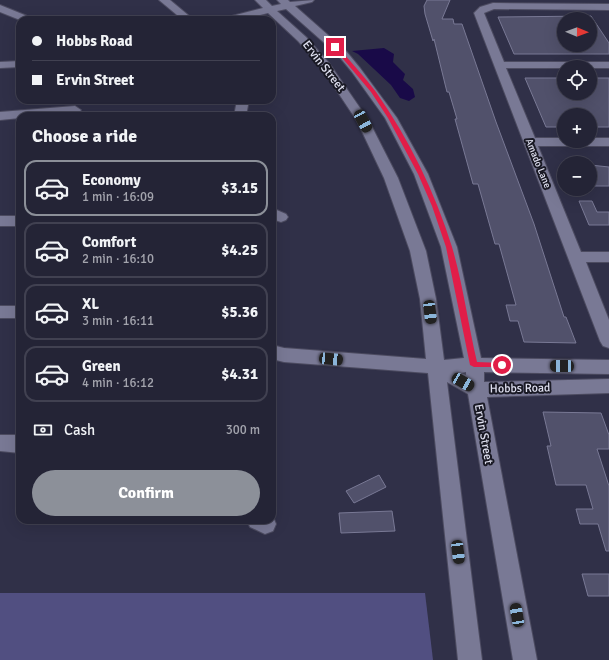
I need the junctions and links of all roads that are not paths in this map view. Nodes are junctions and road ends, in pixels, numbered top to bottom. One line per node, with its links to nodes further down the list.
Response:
1 (164, 0): 8 (street)
2 (260, 0): 4 (street, Ervin Street)
3 (309, 0): 4 (street)
4 (280, 5): 9 (street); 28 (street, Ervin Street); 29 (street, Ervin Street)
5 (609, 7): 12 (street, Amado Lane)
6 (0, 8): 7 (street)
7 (19, 16)
8 (184, 16)
9 (242, 16)
10 (16, 64): 11 (street)
11 (0, 65)
12 (500, 65): 13 (street); 18 (street, Amado Lane)
13 (609, 65)
14 (75, 110): 15 (street)
15 (50, 112)
16 (16, 115): 17 (street)
17 (0, 116)
18 (530, 142): 19 (street); 22 (street, Amado Lane)
19 (609, 142)
20 (0, 221): 21 (street)
21 (16, 221)
22 (577, 257): 23 (street); 26 (street, Amado Lane)
23 (609, 257)
24 (0, 312): 25 (street)
25 (16, 312)
26 (609, 341)
27 (276, 353): 29 (street, Hobbs Road)
28 (474, 365): 29 (street, Hobbs Road); 30 (street, Hobbs Road); 32 (street, Ervin Street)
29 (436, 367): 32 (street, Hobbs Road); 35 (street, Ervin Street)
30 (609, 367)
31 (609, 386): 32 (street, Hobbs Road)
32 (476, 390): 36 (street, Ervin Street)
33 (0, 443): 34 (street)
34 (16, 444)
35 (470, 660)
36 (525, 660)

